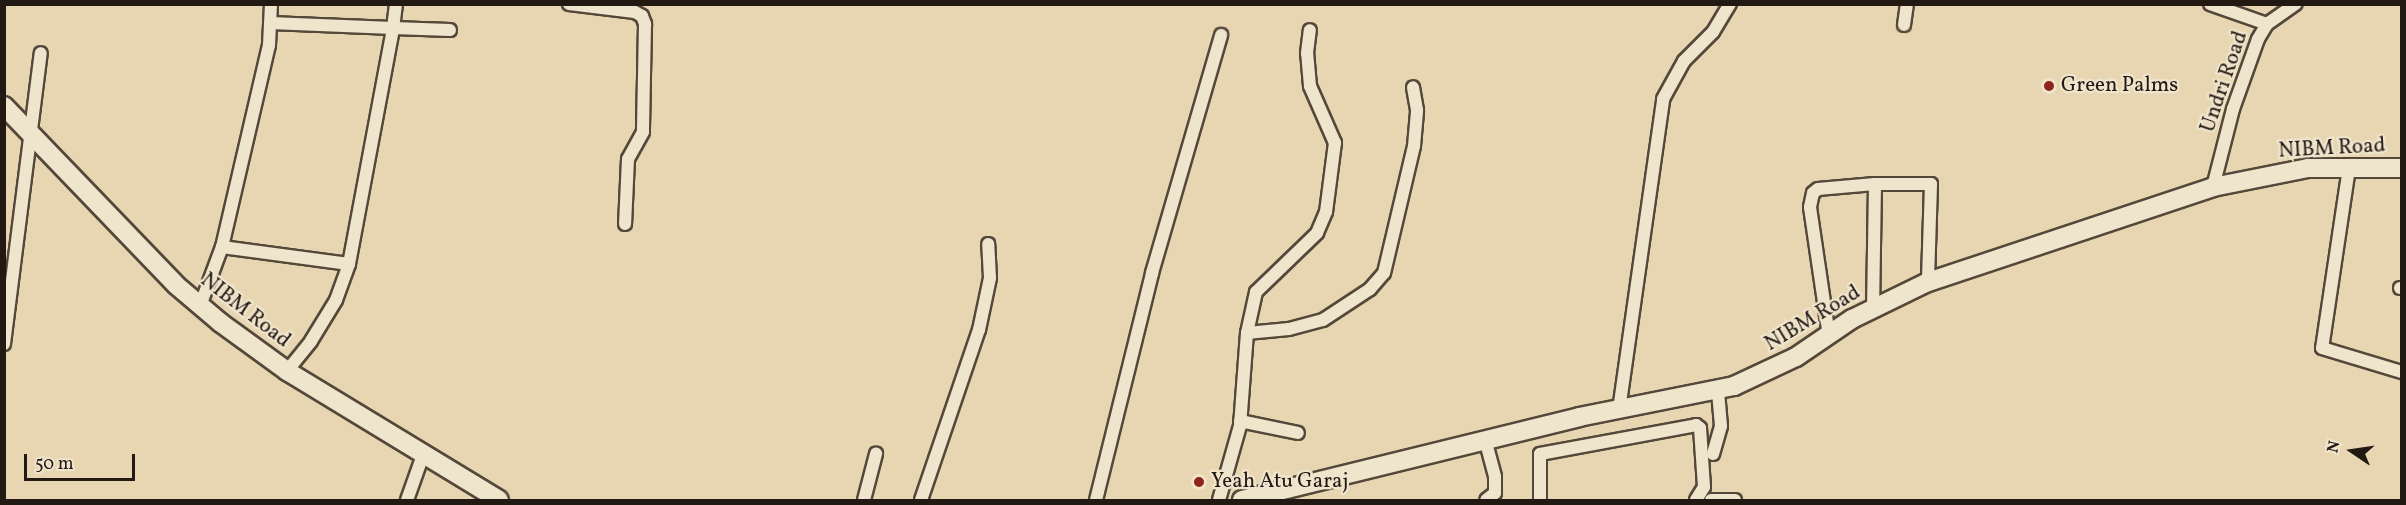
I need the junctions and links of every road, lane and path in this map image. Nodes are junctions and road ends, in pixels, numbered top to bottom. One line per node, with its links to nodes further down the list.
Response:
1 (271, 4): 8 (street)
2 (396, 4): 11 (street)
3 (569, 4): 23 (street)
4 (1730, 4): 36 (street)
5 (1907, 4): 10 (street)
6 (2210, 4): 9 (street)
7 (2296, 4): 9 (street, Undri Road)
8 (270, 23): 11 (street); 25 (street)
9 (2266, 24): 22 (street, Undri Road)
10 (1904, 25)
11 (393, 28): 12 (street); 26 (street)
12 (450, 30)
13 (1310, 30): 30 (street)
14 (1221, 35): 47 (street)
15 (41, 53): 18 (street)
16 (1413, 87): 30 (street)
17 (4, 106): 18 (main road, NIBM Road)
18 (29, 135): 28 (main road, NIBM Road); 32 (street)
19 (2349, 168): 20 (main road, NIBM Road); 22 (main road, NIBM Road); 34 (street)
20 (2402, 168)
21 (1875, 184): 27 (street); 29 (street); 31 (street)
22 (2212, 187): 27 (main road, NIBM Road)
23 (625, 224)
24 (988, 244): 46 (street)
25 (222, 248): 26 (street); 28 (street)
26 (349, 264): 33 (street)
27 (1928, 282): 29 (main road, NIBM Road)
28 (200, 306): 33 (main road, NIBM Road)
29 (1873, 308): 31 (main road, NIBM Road)
30 (1247, 333): 37 (street)
31 (1829, 336): 35 (main road, NIBM Road)
32 (4, 344)
33 (286, 371): 42 (main road, NIBM Road)
34 (2402, 372)
35 (1718, 389): 36 (main road, NIBM Road); 41 (street)
36 (1619, 410): 39 (main road, NIBM Road)
37 (1240, 421): 38 (street); 48 (street)
38 (1298, 434)
39 (1485, 440): 49 (main road, NIBM Road); 50 (street)
40 (876, 454): 45 (street)
41 (1713, 454)
42 (423, 455): 43 (street); 44 (main road, NIBM Road)
43 (406, 501)
44 (499, 501)
45 (864, 501)
46 (921, 501)
47 (1096, 501)
48 (1219, 501)
49 (1242, 501)
50 (1486, 501)
51 (1540, 501): 52 (street)
52 (1696, 501)
53 (1711, 501): 54 (street)
54 (1735, 501)

